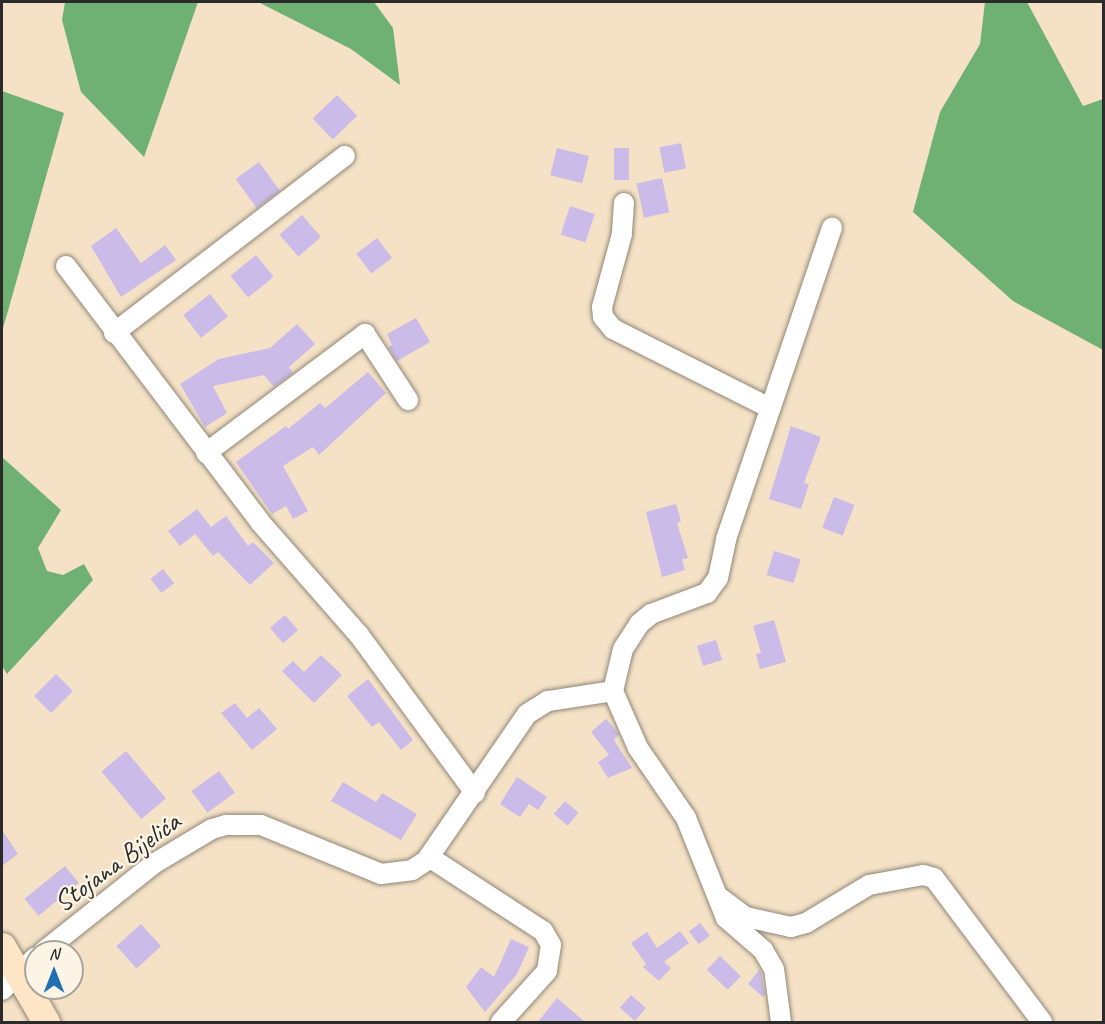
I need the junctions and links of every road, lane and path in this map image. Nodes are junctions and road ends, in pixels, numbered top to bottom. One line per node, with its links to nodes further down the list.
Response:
1 (345, 156): 5 (street)
2 (624, 203): 7 (street)
3 (832, 228): 7 (street)
4 (66, 266): 5 (street)
5 (114, 333): 8 (street)
6 (408, 400): 8 (street)
7 (770, 408): 9 (street)
8 (206, 453): 10 (street)
9 (613, 690): 10 (street, Stojana Bijelića); 12 (street)
10 (475, 794): 11 (street, Stojana Bijelića)
11 (429, 857): 13 (street, Stojana Bijelića); 17 (street)
12 (717, 895): 18 (street); 19 (street)
13 (58, 940)
14 (2, 946): 15 (street)
15 (19, 973): 16 (street)
16 (46, 1023)
17 (501, 1023)
18 (781, 1023)
19 (1042, 1023)

